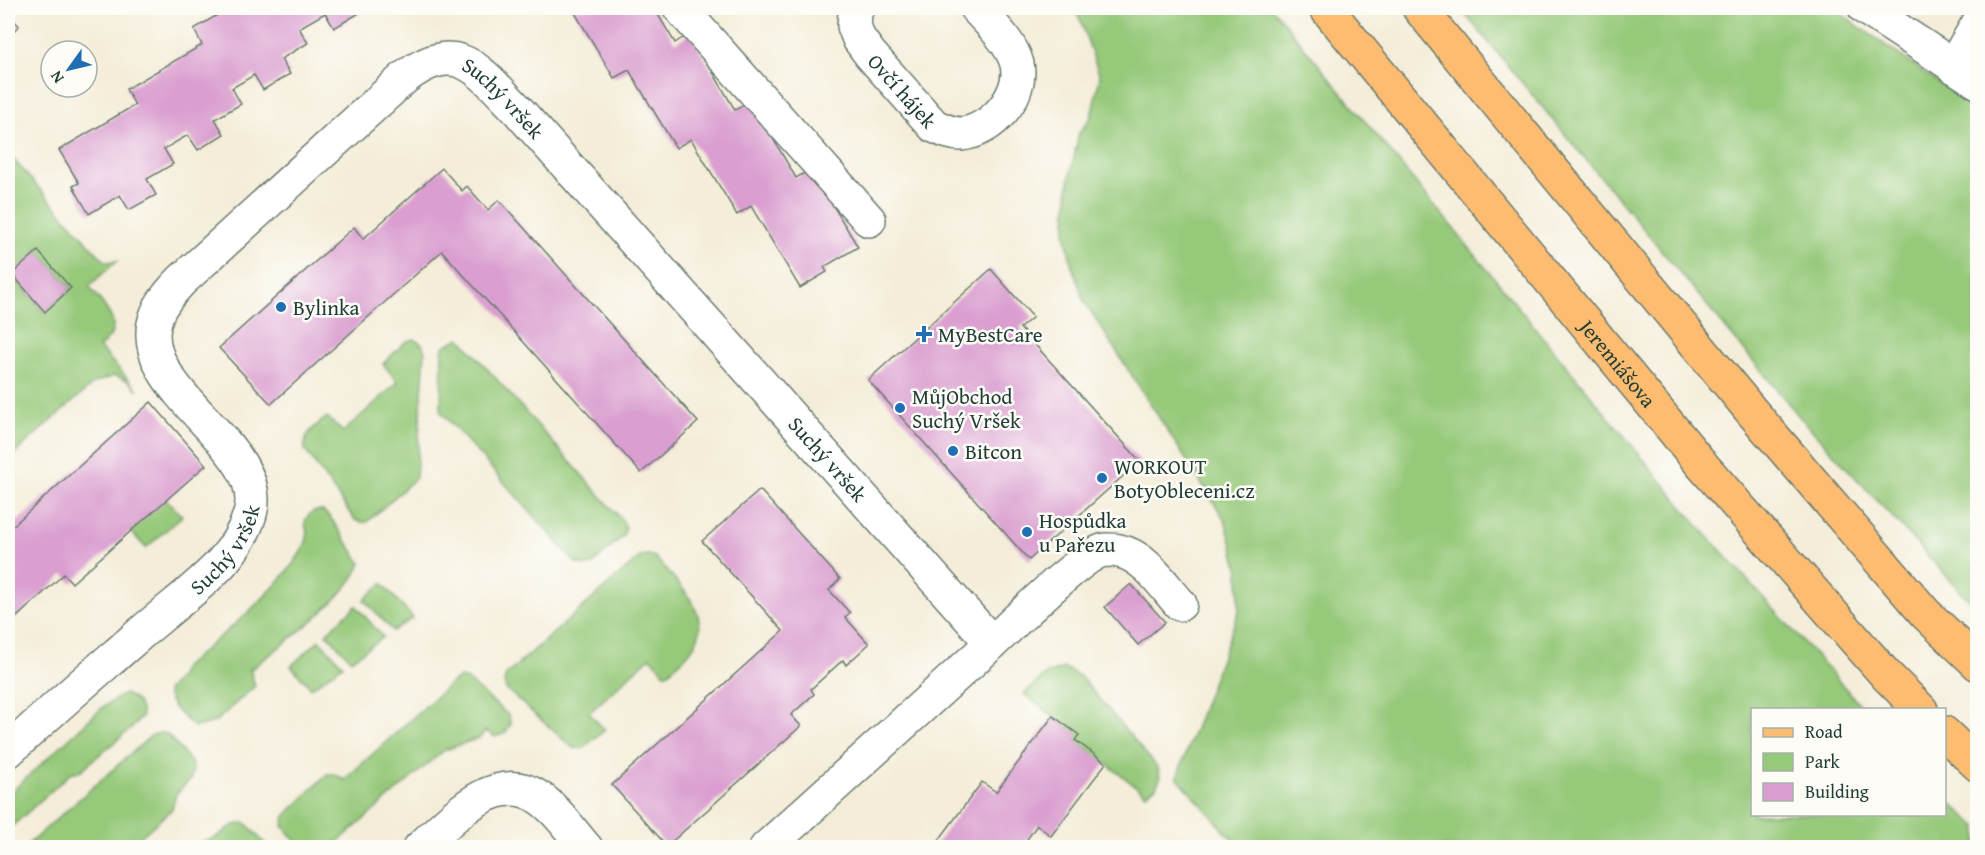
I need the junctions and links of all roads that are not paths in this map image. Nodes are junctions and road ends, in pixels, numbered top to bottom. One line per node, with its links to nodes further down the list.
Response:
1 (680, 8): 9 (street)
2 (857, 8): 3 (street, Ovčí hájek)
3 (976, 8)
4 (1326, 8): 13 (main road, Jeremiášova)
5 (1419, 8): 12 (main road)
6 (1865, 8): 8 (street)
7 (1977, 24): 8 (street)
8 (1965, 74)
9 (869, 220)
10 (1180, 604): 11 (street)
11 (992, 643): 15 (street, Suchý vršek); 19 (street)
12 (1977, 664)
13 (1919, 708)
14 (1946, 735): 16 (main road)
15 (8, 751)
16 (1977, 765)
17 (420, 848): 18 (street)
18 (586, 848)
19 (766, 848)

